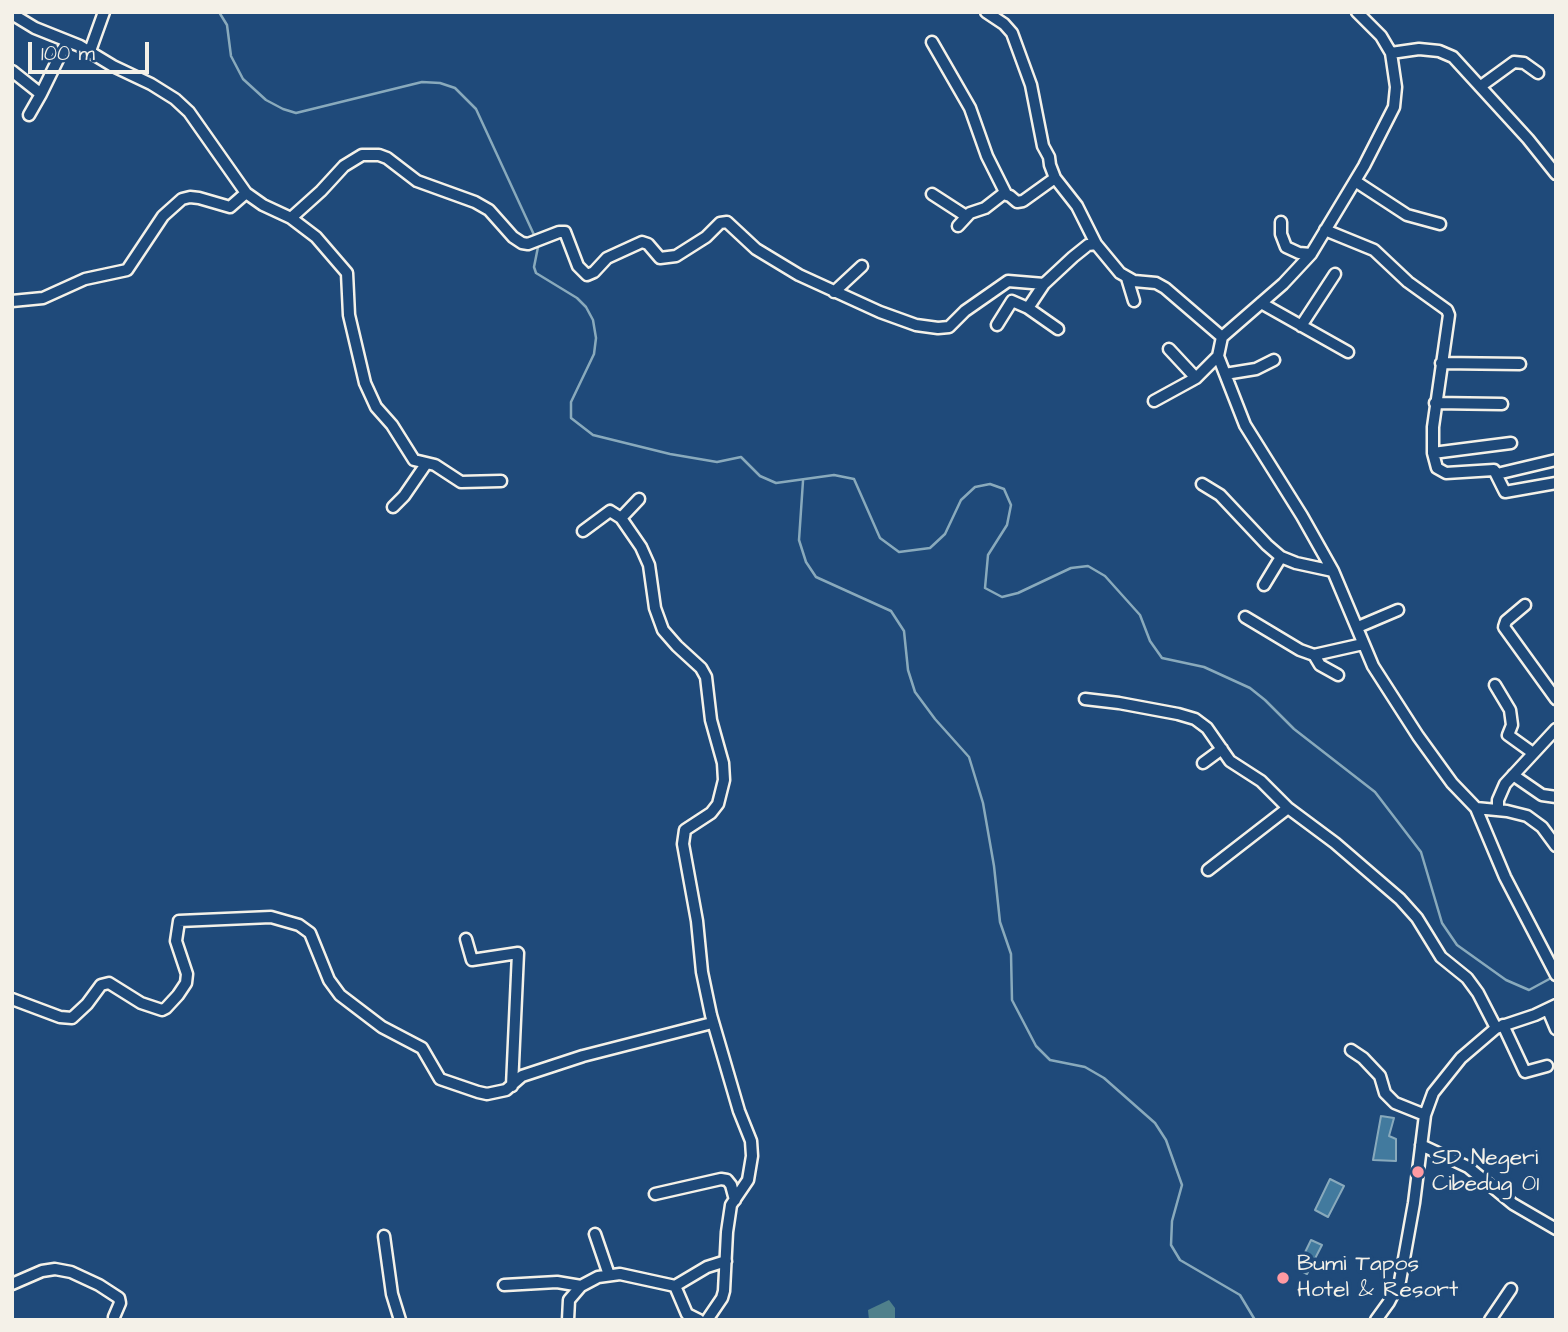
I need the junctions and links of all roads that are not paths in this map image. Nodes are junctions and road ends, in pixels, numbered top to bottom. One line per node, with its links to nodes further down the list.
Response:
1 (104, 12): 7 (street)
2 (986, 12): 15 (street)
3 (1357, 12): 8 (street)
4 (12, 14): 5 (street)
5 (67, 41): 7 (street); 12 (street)
6 (932, 42): 19 (street)
7 (90, 51): 17 (street)
8 (1391, 53): 11 (street); 16 (street)
9 (12, 71): 12 (street)
10 (1538, 73): 11 (street)
11 (1481, 86): 14 (street)
12 (41, 94): 13 (street)
13 (29, 115)
14 (1556, 174)
15 (1055, 177): 19 (street); 26 (street)
16 (1355, 181): 23 (street); 25 (street)
17 (246, 193): 21 (street); 33 (street)
18 (932, 194): 20 (street)
19 (1006, 194): 20 (street)
20 (966, 216): 24 (street)
21 (291, 218): 32 (street); 55 (street)
22 (1281, 222): 27 (street)
23 (1440, 223)
24 (958, 226)
25 (1325, 230): 27 (street); 45 (street)
26 (1096, 244): 30 (street); 31 (street)
27 (1311, 254): 35 (street)
28 (862, 266): 32 (street)
29 (1335, 274): 38 (street)
30 (1127, 278): 34 (street); 40 (street)
31 (1044, 284): 32 (street); 36 (street)
32 (834, 292)
33 (12, 301)
34 (1133, 301)
35 (1261, 303): 38 (street); 40 (street)
36 (1028, 308): 37 (street); 39 (street)
37 (997, 325)
38 (1301, 326): 42 (street)
39 (1058, 329)
40 (1222, 337): 43 (street)
41 (1170, 349): 48 (street)
42 (1348, 352)
43 (1218, 356): 47 (street); 48 (street)
44 (1275, 360): 47 (street)
45 (1441, 363): 46 (street); 50 (street)
46 (1520, 364)
47 (1224, 374): 65 (street)
48 (1196, 378): 49 (street)
49 (1154, 401)
50 (1435, 403): 51 (street); 53 (street)
51 (1502, 404)
52 (1511, 443): 53 (street)
53 (1433, 453): 56 (street)
54 (1556, 460): 56 (street)
55 (426, 464): 57 (street); 61 (street)
56 (1497, 474): 58 (street)
57 (501, 481)
58 (1556, 483)
59 (1202, 484): 64 (street)
60 (639, 499): 62 (street)
61 (393, 507)
62 (621, 518): 63 (street); 93 (street)
63 (583, 531)
64 (1281, 557): 65 (street); 66 (street)
65 (1333, 571): 70 (street)
66 (1264, 585)
67 (1525, 605): 76 (street)
68 (1398, 610): 70 (street)
69 (1245, 617): 72 (street)
70 (1357, 627): 71 (street)
71 (1363, 643): 72 (street); 84 (street)
72 (1314, 655): 73 (street)
73 (1338, 675)
74 (1495, 685): 79 (street)
75 (1085, 699): 78 (street)
76 (1556, 699)
77 (1556, 729): 79 (street)
78 (1222, 749): 80 (street); 83 (street)
79 (1532, 753): 81 (street)
80 (1203, 763)
81 (1513, 775): 82 (street); 85 (street)
82 (1556, 797)
83 (1288, 808): 87 (street); 94 (street)
84 (1476, 808): 85 (street); 89 (street)
85 (1498, 809): 86 (street)
86 (1556, 846)
87 (1208, 870)
88 (466, 939): 98 (street)
89 (1552, 959): 90 (street)
90 (1556, 975)
91 (12, 999): 98 (street)
92 (1552, 1007): 94 (street); 95 (street)
93 (712, 1023): 98 (street); 102 (street)
94 (1499, 1026): 97 (street); 99 (street)
95 (1556, 1028)
96 (1350, 1050): 99 (street)
97 (1548, 1066)
98 (512, 1086)
99 (1425, 1115): 100 (street)
100 (1421, 1144): 103 (street); 118 (street)
101 (655, 1194): 102 (street)
102 (735, 1200): 106 (street)
103 (1556, 1229)
104 (595, 1234): 107 (street)
105 (384, 1236): 114 (street)
106 (726, 1261): 111 (street); 117 (street)
107 (609, 1275): 110 (street); 111 (street)
108 (12, 1284): 113 (street)
109 (504, 1285): 110 (street)
110 (581, 1286): 115 (street)
111 (675, 1286): 116 (street)
112 (1511, 1289): 119 (street)
113 (114, 1320)
114 (400, 1320)
115 (568, 1320)
116 (699, 1320)
117 (707, 1320)
118 (1376, 1320)
119 (1490, 1320)

